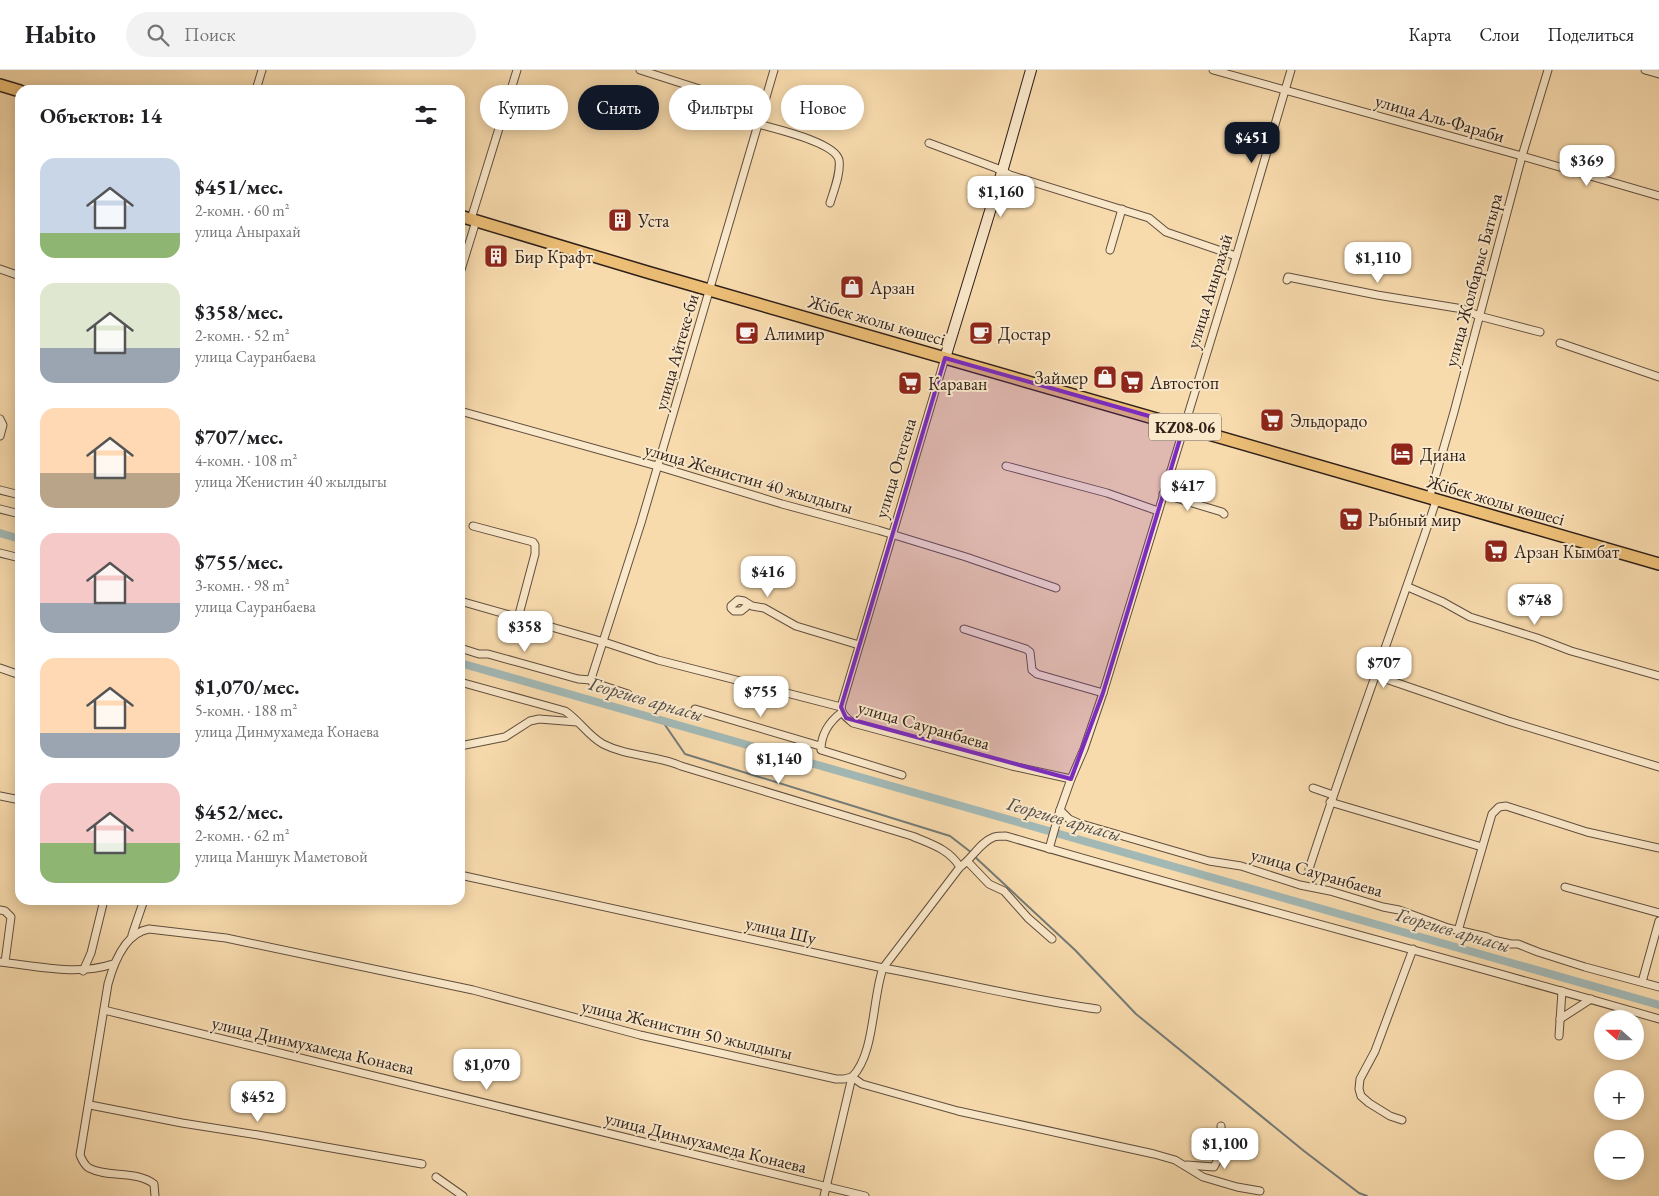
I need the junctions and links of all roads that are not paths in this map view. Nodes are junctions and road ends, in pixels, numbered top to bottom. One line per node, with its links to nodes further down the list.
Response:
1 (262, 70): 12 (street)
2 (517, 70): 25 (street)
3 (640, 70): 13 (street)
4 (774, 70): 14 (street, улица Айтеке-би)
5 (1031, 70): 21 (main road, улица Отегена)
6 (1213, 70): 16 (street, улица Аль-Фараби)
7 (1291, 70): 16 (street, улица Анырахай)
8 (1548, 70): 20 (street, улица Жолбарыс Батыра)
9 (1644, 70): 10 (street)
10 (1659, 74)
11 (0, 85): 15 (highway)
12 (258, 85)
13 (687, 85)
14 (769, 85)
15 (15, 90)
16 (1285, 91): 20 (street, улица Аль-Фараби); 28 (street, улица Анырахай)
17 (771, 128): 23 (street)
18 (756, 130): 32 (street, улица Айтеке-би)
19 (929, 143): 21 (street)
20 (1522, 156): 22 (street, улица Аль-Фараби); 33 (street, улица Жолбарыс Батыра)
21 (1002, 172): 24 (street); 36 (main road, улица Отегена)
22 (1659, 196)
23 (830, 202)
24 (1122, 209): 27 (street); 28 (street)
25 (469, 218): 26 (street); 32 (highway, Жібек жолы көшесі / KZ08-06)
26 (465, 242)
27 (1110, 250)
28 (1236, 256): 40 (street, улица Анырахай)
29 (0, 268): 30 (street)
30 (15, 274)
31 (1287, 280): 33 (street)
32 (710, 290): 36 (highway, Жібек жолы көшесі / KZ08-06); 42 (street, улица Айтеке-би)
33 (1479, 316): 34 (street); 47 (street, улица Жолбарыс Батыра)
34 (1540, 332)
35 (1560, 343): 37 (street)
36 (945, 358): 40 (highway, Жібек жолы көшесі / KZ08-06); 53 (street, улица Отегена)
37 (1659, 377)
38 (465, 412): 42 (street, улица Женистин 40 жылдыгы)
39 (0, 419): 41 (street)
40 (1184, 426): 46 (street, улица Анырахай); 47 (highway, Жібек жолы көшесі / KZ08-06)
41 (0, 436)
42 (657, 466): 53 (street, улица Женистин 40 жылдыгы); 63 (street, улица Айтеке-би)
43 (1006, 466): 49 (street)
44 (0, 490): 45 (street)
45 (15, 494)
46 (1164, 494): 49 (street, улица Анырахай); 51 (street)
47 (1432, 500): 56 (highway, Жібек жолы көшесі / KZ08-06); 57 (street, улица Жолбарыс Батыра)
48 (0, 509): 50 (street)
49 (1158, 511): 72 (street, улица Анырахай)
50 (15, 513)
51 (1224, 514)
52 (473, 526): 61 (street)
53 (892, 535): 58 (street, улица Женистин 40 жылдыгы); 64 (street, улица Отегена)
54 (0, 553): 55 (street)
55 (15, 557)
56 (1659, 564)
57 (1408, 587): 68 (street, улица Жолбарыс Батыра); 69 (street)
58 (1056, 588)
59 (465, 602): 61 (street, улица Сауранбаева)
60 (747, 604): 64 (street)
61 (518, 618): 63 (street, улица Сауранбаева)
62 (964, 629): 72 (street)
63 (604, 642): 70 (street, улица Айтеке-би); 75 (street, улица Сауранбаева)
64 (859, 645): 75 (street, улица Отегена)
65 (465, 650): 70 (street)
66 (0, 668): 67 (street)
67 (15, 673)
68 (1376, 676): 79 (street); 85 (street, улица Жолбарыс Батыра)
69 (1659, 676)
70 (591, 680): 73 (street)
71 (465, 683): 76 (street)
72 (1103, 693): 81 (street, улица Анырахай)
73 (628, 694)
74 (695, 709): 78 (street)
75 (842, 710): 78 (street); 81 (street, улица Сауранбаева)
76 (577, 722): 77 (street); 91 (street)
77 (465, 745)
78 (820, 746): 80 (street)
79 (1659, 767)
80 (902, 775)
81 (1071, 779): 86 (street, улица Анырахай)
82 (1313, 788): 85 (street)
83 (0, 796): 84 (street)
84 (15, 799)
85 (1331, 799): 87 (street); 92 (street, улица Жолбарыс Батыра)
86 (1059, 813): 89 (street, улица Анырахай); 100 (street, улица Сауранбаева)
87 (1482, 848): 88 (street); 100 (street)
88 (1659, 848)
89 (1049, 849): 90 (street); 103 (street)
90 (968, 862): 91 (street); 102 (street)
91 (960, 867): 106 (street)
92 (1309, 869)
93 (465, 876): 106 (street, улица Шу)
94 (1565, 887): 98 (street)
95 (103, 905): 107 (street)
96 (142, 905): 101 (street)
97 (0, 910): 104 (street)
98 (1659, 913)
99 (1659, 921): 108 (street)
100 (1458, 931): 108 (street, улица Сауранбаева)
101 (132, 935): 105 (street); 117 (street, улица Женистин 50 жылдыгы)
102 (1052, 939)
103 (1413, 949): 110 (street); 119 (street)
104 (2, 962): 107 (street)
105 (113, 964): 107 (street); 113 (street)
106 (883, 968): 112 (street, улица Шу); 117 (street)
107 (83, 970)
108 (1642, 982): 109 (street, улица Сауранбаева)
109 (1659, 987)
110 (1562, 991): 111 (street); 114 (street)
111 (1591, 999): 114 (street); 115 (street)
112 (1097, 1009)
113 (104, 1010): 118 (street); 124 (street, улица Динмухамеда Конаева)
114 (1560, 1019): 116 (street)
115 (1659, 1019)
116 (1559, 1036)
117 (852, 1077): 122 (street, улица Женистин 50 жылдыгы); 124 (street)
118 (90, 1105): 121 (street); 126 (street)
119 (1402, 1120)
120 (1222, 1126): 122 (street)
121 (422, 1164)
122 (1187, 1165): 125 (street, улица Женистин 50 жылдыгы)
123 (436, 1177): 127 (street)
124 (826, 1186): 128 (street); 129 (street, улица Динмухамеда Конаева)
125 (1260, 1191)
126 (155, 1196)
127 (463, 1196)
128 (824, 1196)
129 (865, 1196)

